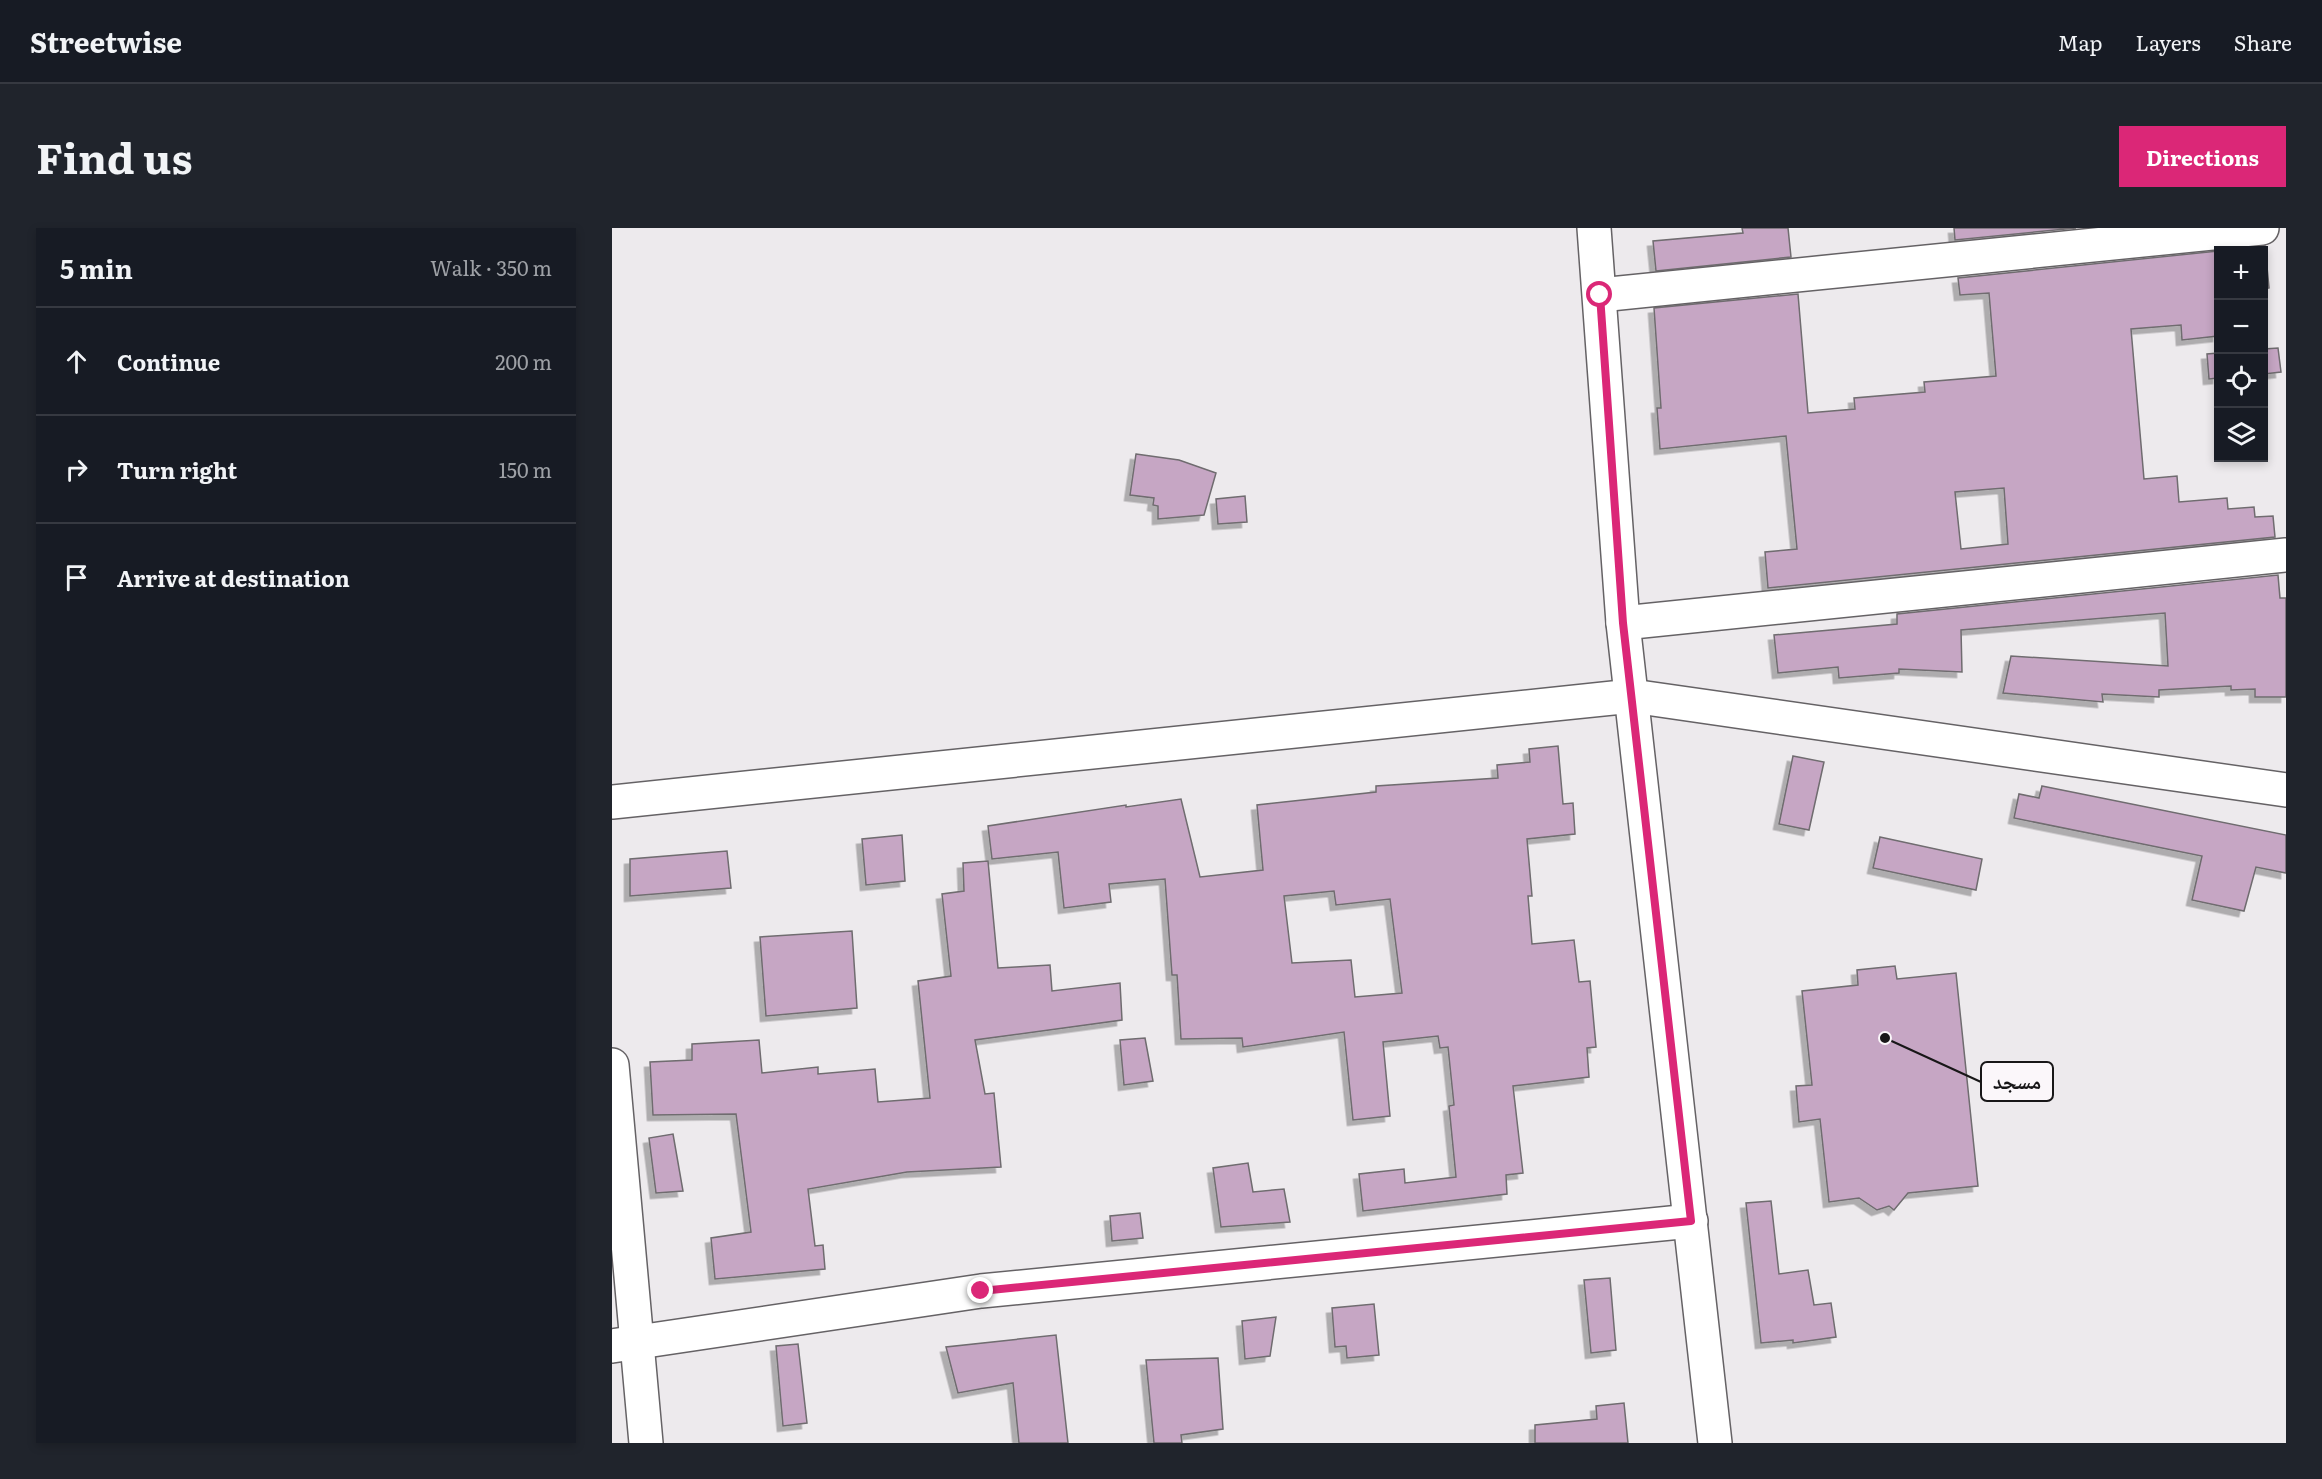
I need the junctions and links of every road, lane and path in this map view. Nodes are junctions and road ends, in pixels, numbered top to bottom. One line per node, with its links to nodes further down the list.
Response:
1 (1594, 228): 3 (street)
2 (2262, 228): 3 (street)
3 (1600, 295): 5 (street)
4 (2286, 555): 5 (street)
5 (1623, 623): 6 (street)
6 (1632, 696): 7 (street); 8 (street); 10 (street)
7 (2286, 790)
8 (612, 802)
9 (612, 1065): 11 (street)
10 (1691, 1221): 11 (street); 13 (street)
11 (624, 1345): 12 (street)
12 (646, 1443)
13 (1715, 1443)

